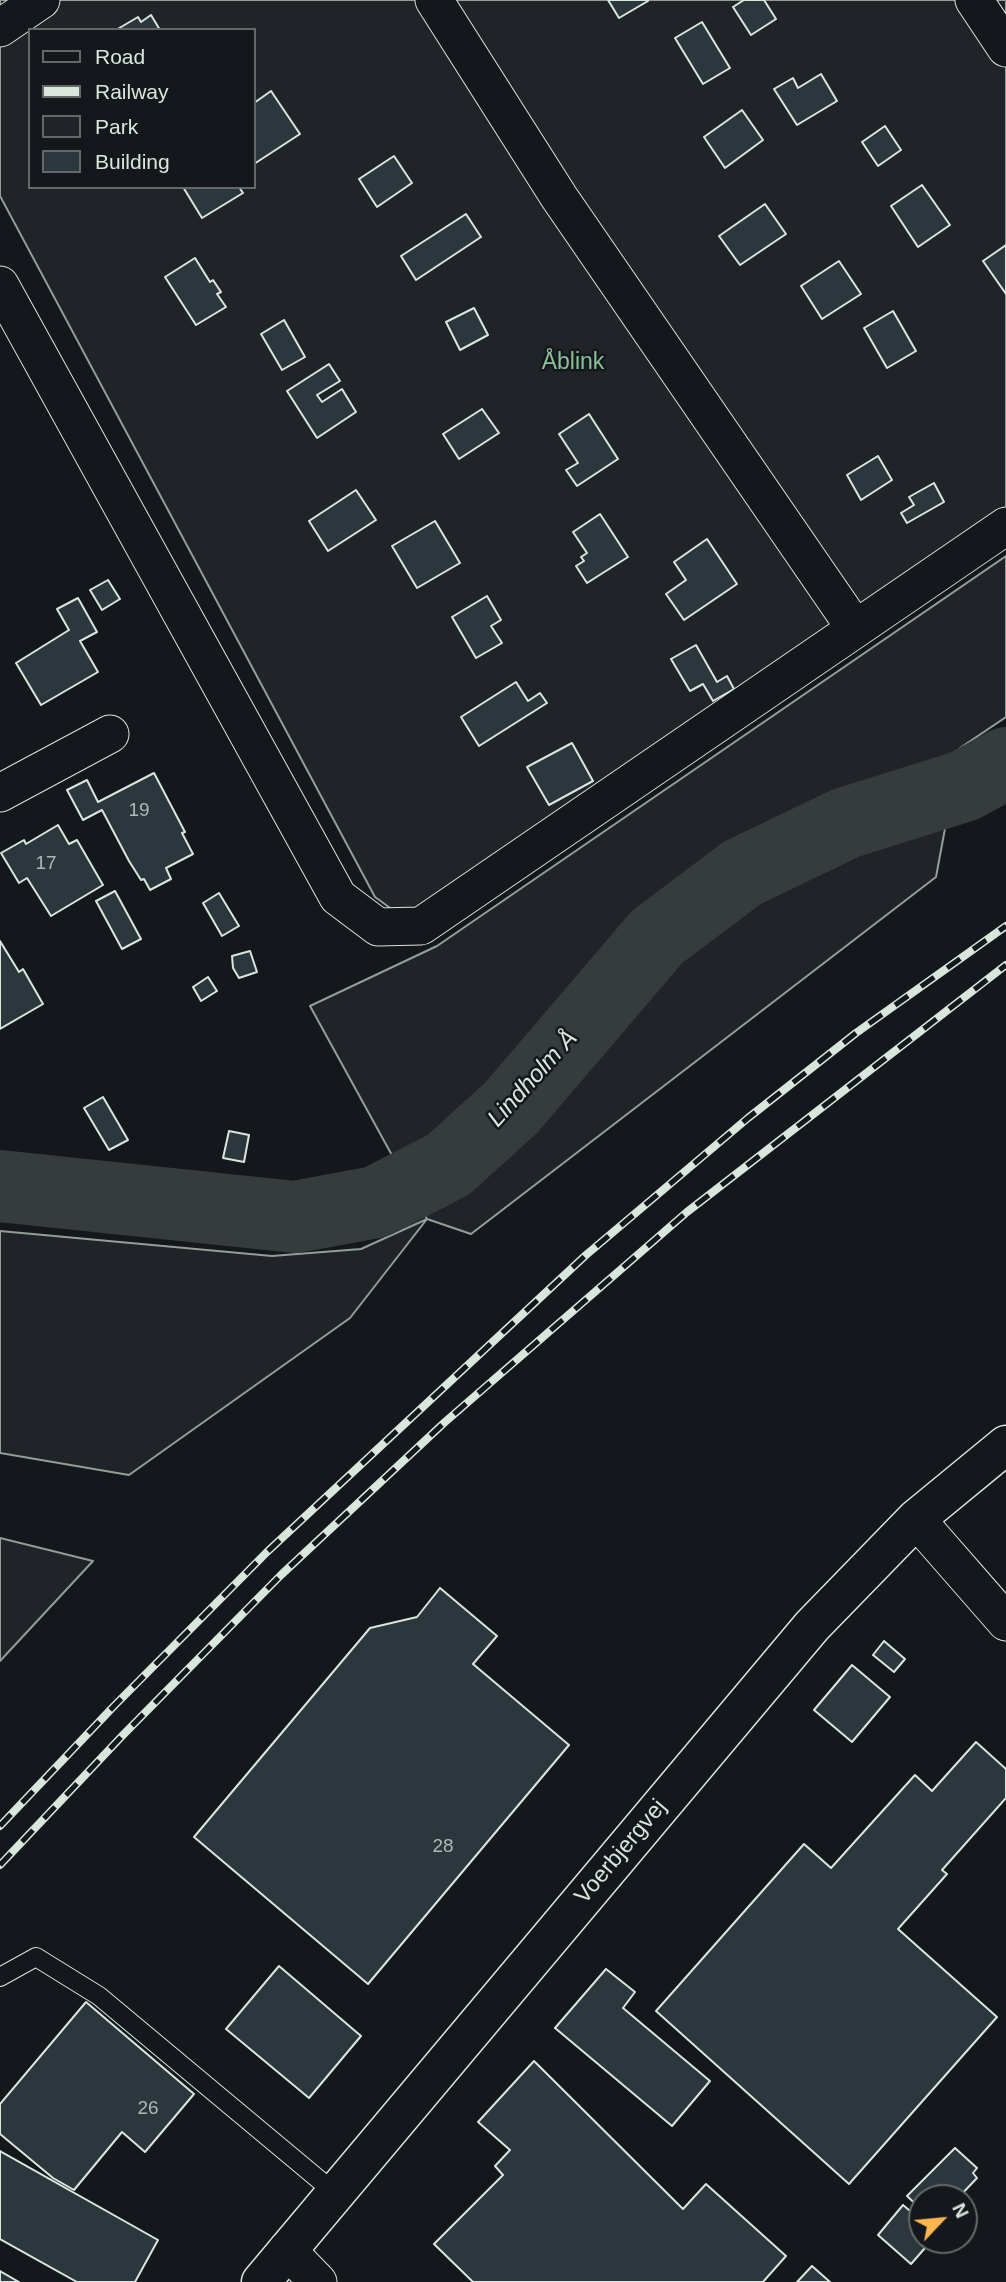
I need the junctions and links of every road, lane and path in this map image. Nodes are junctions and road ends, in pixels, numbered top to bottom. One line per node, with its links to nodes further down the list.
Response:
1 (41, 0): 4 (street)
2 (434, 0): 8 (street)
3 (974, 0): 5 (street)
4 (0, 28)
5 (1006, 48)
6 (0, 285): 8 (street)
7 (1006, 526): 8 (street)
8 (855, 628)
9 (110, 734): 10 (street)
10 (0, 793)
11 (1006, 1445): 12 (street, Voerbjergvej)
12 (916, 1519): 13 (street); 15 (street, Voerbjergvej)
13 (1006, 1622)
14 (0, 1977): 15 (lane)
15 (335, 2193): 16 (street, Voerbjergvej)
16 (287, 2250): 17 (street, Voerbjergvej); 18 (street)
17 (261, 2282)
18 (318, 2282)

